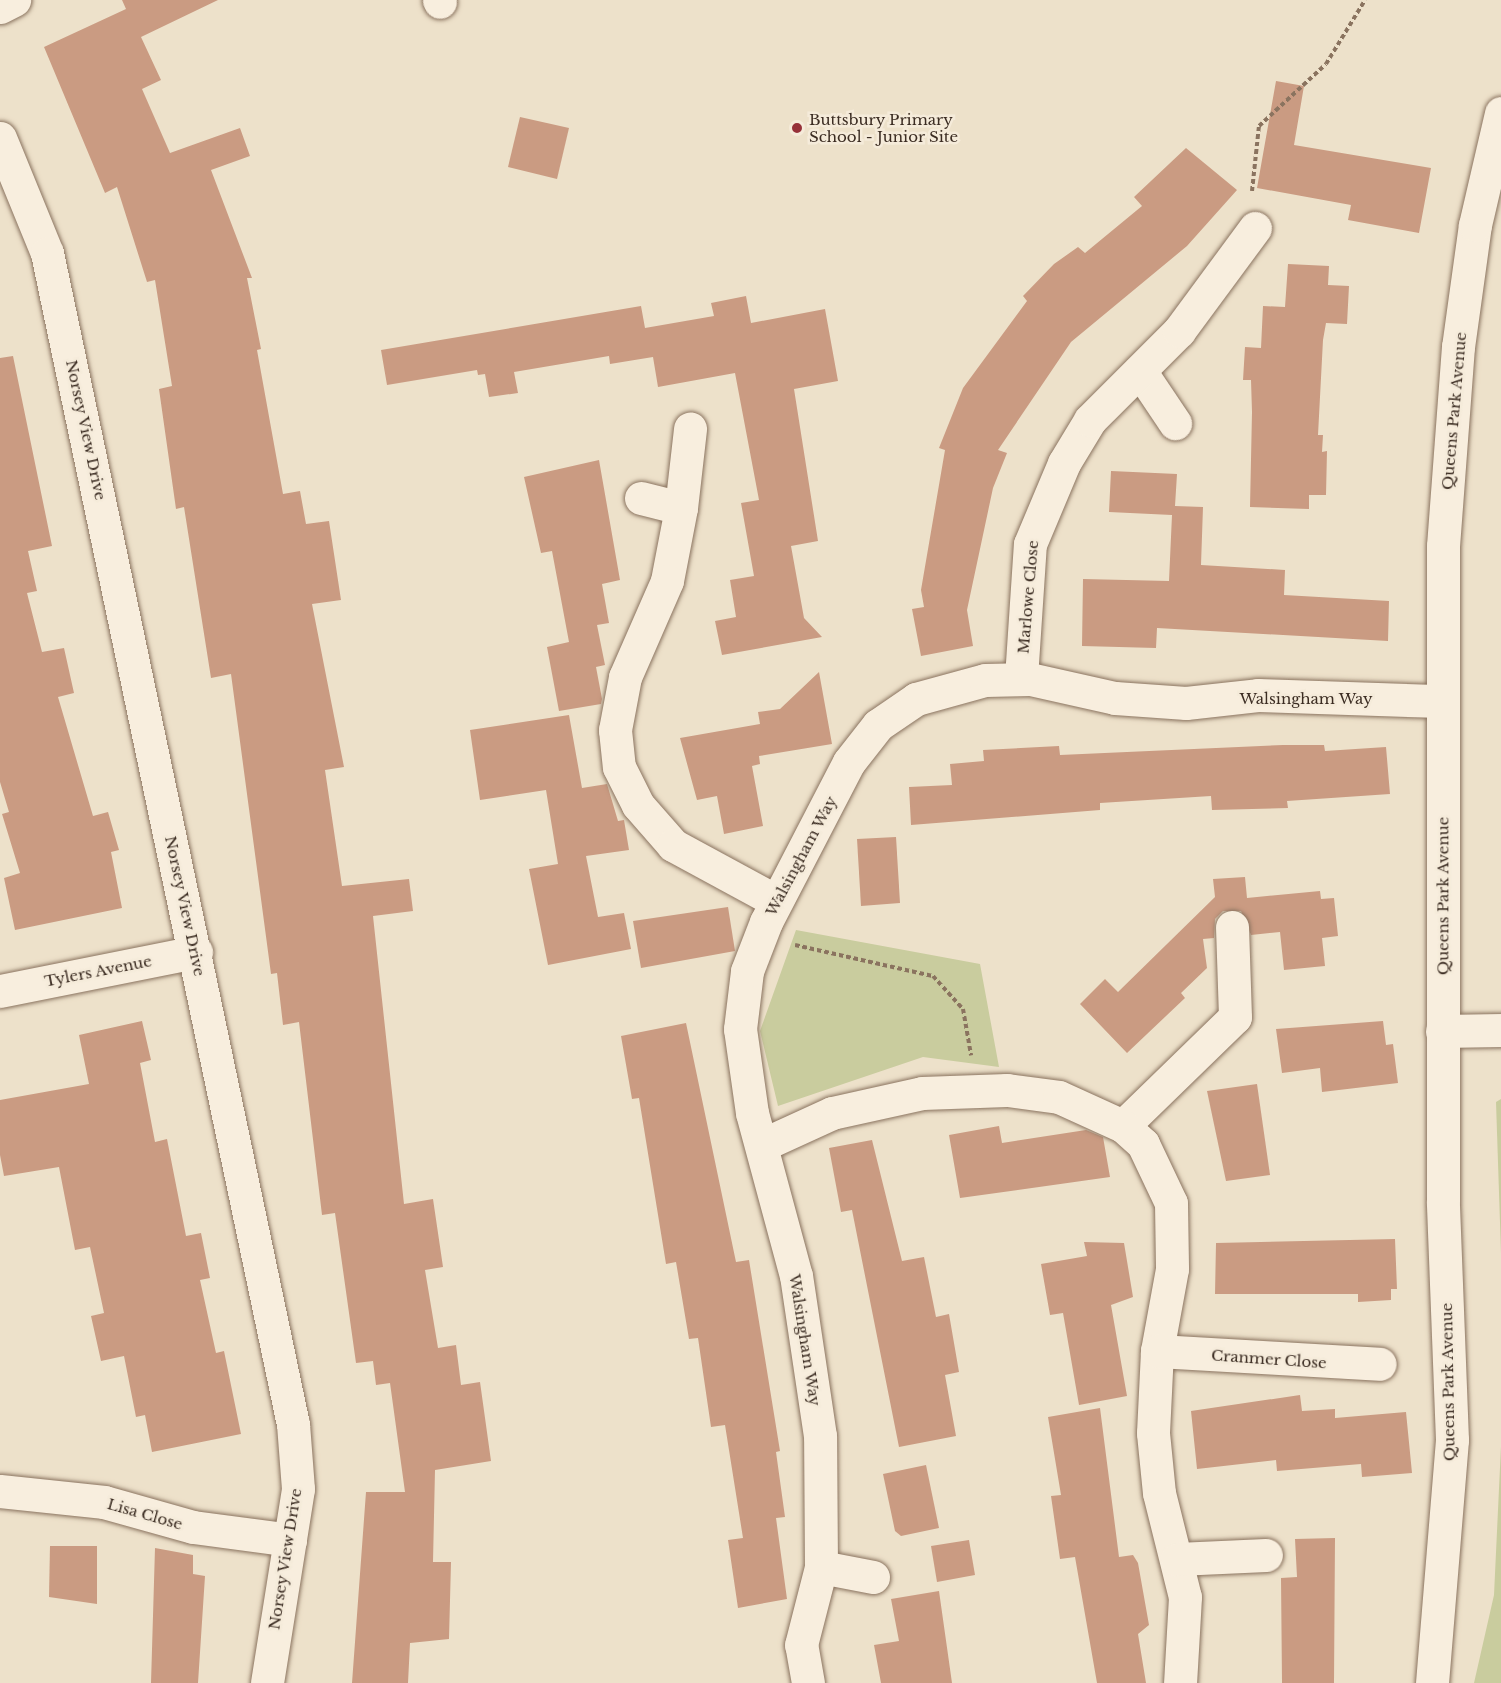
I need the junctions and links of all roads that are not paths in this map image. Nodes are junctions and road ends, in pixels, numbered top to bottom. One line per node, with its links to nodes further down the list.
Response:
1 (14, 0): 2 (street)
2 (0, 7)
3 (1501, 113): 12 (street, Queens Park Avenue)
4 (0, 138): 15 (street, Norsey View Drive)
5 (1255, 228): 6 (street, Marlowe Close)
6 (1140, 371): 7 (street); 11 (street, Marlowe Close)
7 (1175, 423)
8 (690, 429): 10 (street)
9 (640, 498): 10 (street)
10 (681, 508): 13 (street)
11 (1022, 678): 12 (street, Walsingham Way); 13 (street, Walsingham Way)
12 (1443, 701): 18 (street, Queens Park Avenue)
13 (776, 901): 20 (street, Walsingham Way)
14 (1232, 927): 19 (street)
15 (196, 952): 16 (street, Tylers Avenue); 24 (street, Norsey View Drive)
16 (0, 991)
17 (1501, 1030): 18 (street)
18 (1442, 1031): 32 (street, Queens Park Avenue)
19 (1123, 1126): 20 (street); 21 (street)
20 (762, 1145): 27 (street, Walsingham Way)
21 (1157, 1351): 22 (street, Cranmer Close); 26 (street)
22 (1380, 1364)
23 (0, 1491): 24 (street, Lisa Close)
24 (290, 1540): 29 (street, Norsey View Drive)
25 (1266, 1555): 26 (street)
26 (1177, 1560): 31 (street)
27 (821, 1567): 28 (street); 30 (street, Walsingham Way)
28 (873, 1577)
29 (267, 1683)
30 (808, 1683)
31 (1180, 1683)
32 (1432, 1683)

